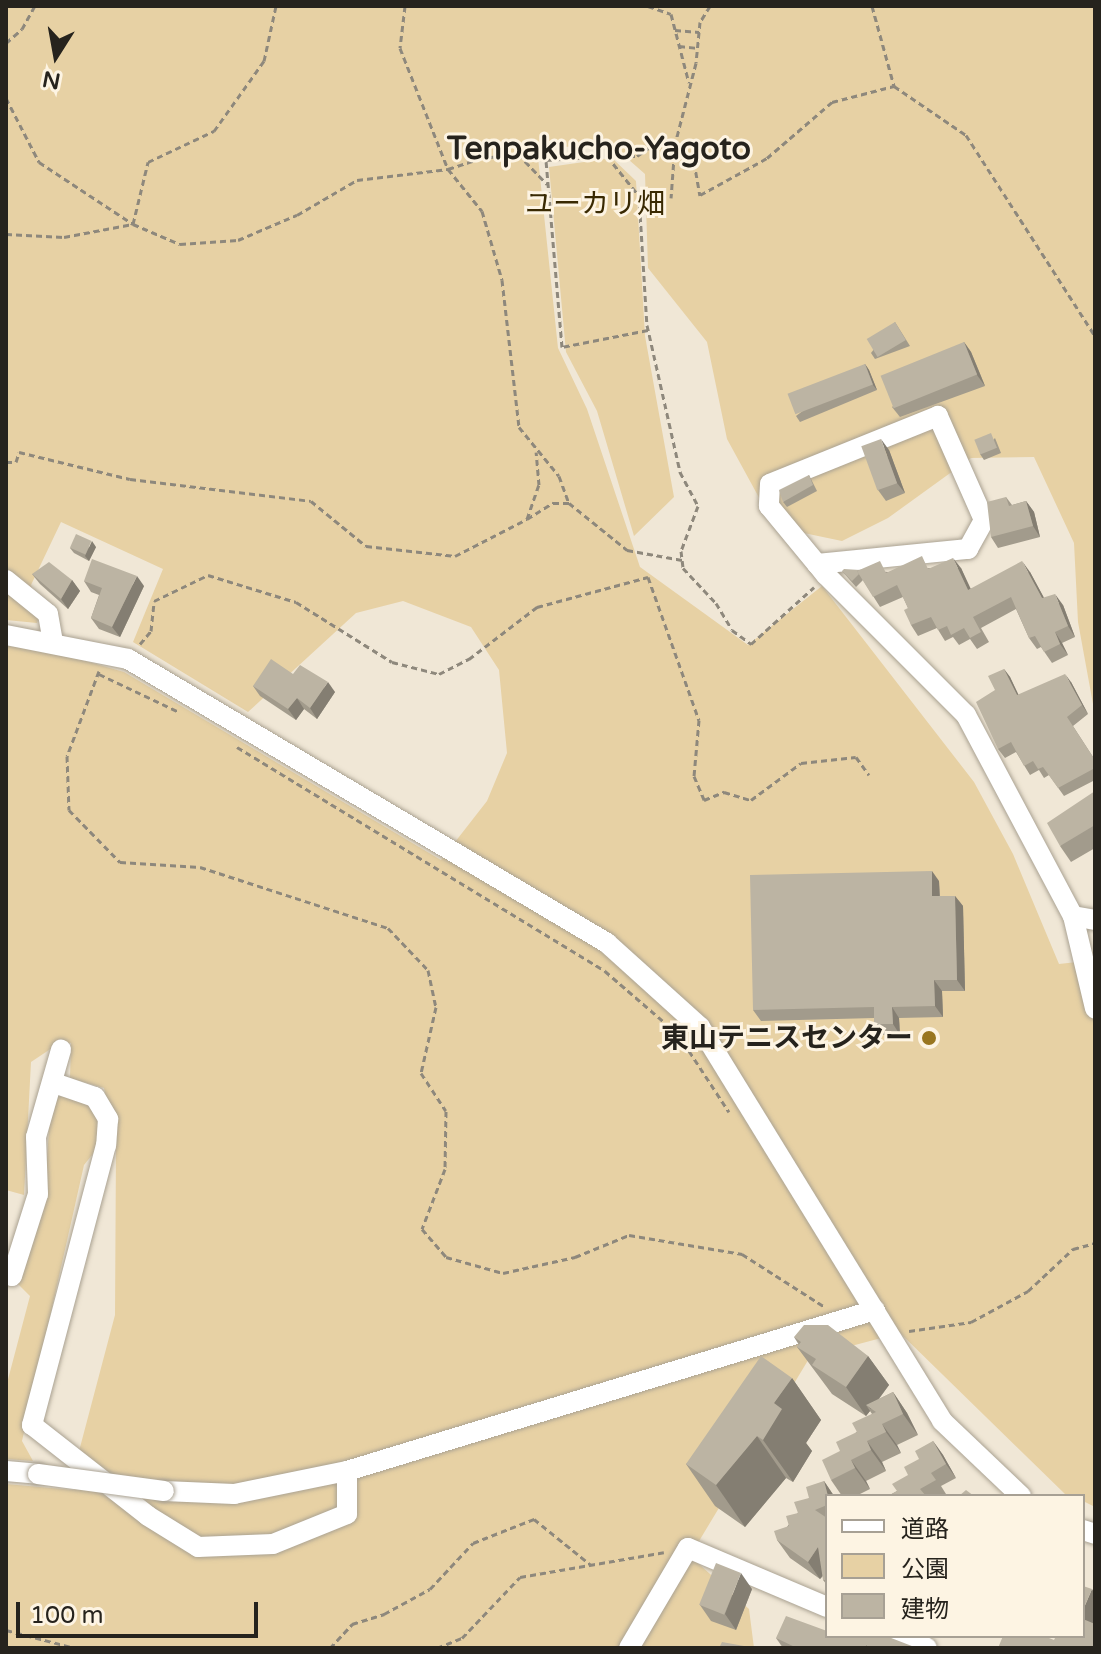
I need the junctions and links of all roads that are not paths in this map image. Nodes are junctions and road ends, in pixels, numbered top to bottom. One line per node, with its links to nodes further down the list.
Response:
1 (822, 570): 1 (street); 5 (street)
2 (6, 580): 4 (street)
3 (6, 635): 4 (street)
4 (53, 641): 11 (street)
5 (1073, 916): 6 (street); 7 (street)
6 (1095, 920)
7 (1095, 1008)
8 (61, 1050): 9 (street)
9 (54, 1083): 10 (street); 13 (street)
10 (6, 1274)
11 (880, 1318): 13 (street); 14 (street)
12 (6, 1471): 13 (street, bridge)
13 (347, 1471)
14 (1019, 1494)
15 (825, 1606): 17 (street)
16 (901, 1638): 18 (street)
17 (629, 1648)
18 (927, 1648)

